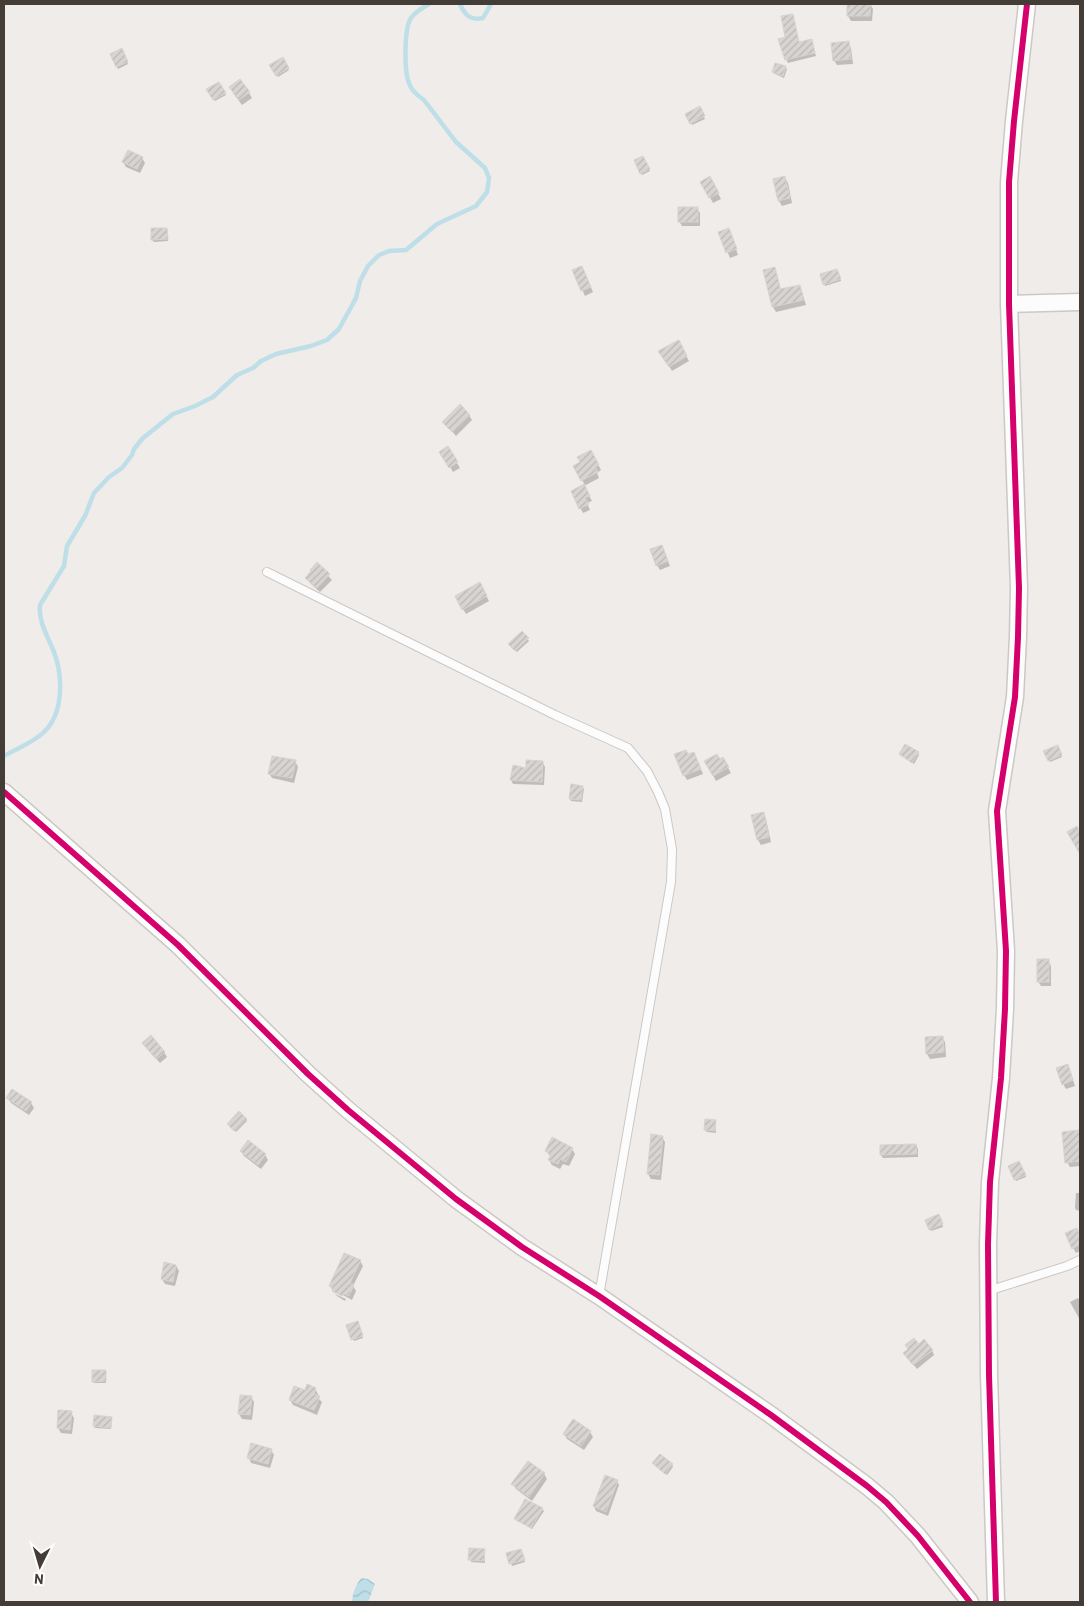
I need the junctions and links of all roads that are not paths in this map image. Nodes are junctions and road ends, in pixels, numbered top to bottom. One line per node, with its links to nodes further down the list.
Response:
1 (1027, 4): 3 (street)
2 (1080, 302): 3 (street)
3 (1009, 304): 7 (street)
4 (267, 572): 8 (lane)
5 (4, 792): 8 (street)
6 (1080, 1260): 7 (lane)
7 (988, 1291): 10 (street)
8 (599, 1296): 9 (street)
9 (970, 1602)
10 (996, 1602)

